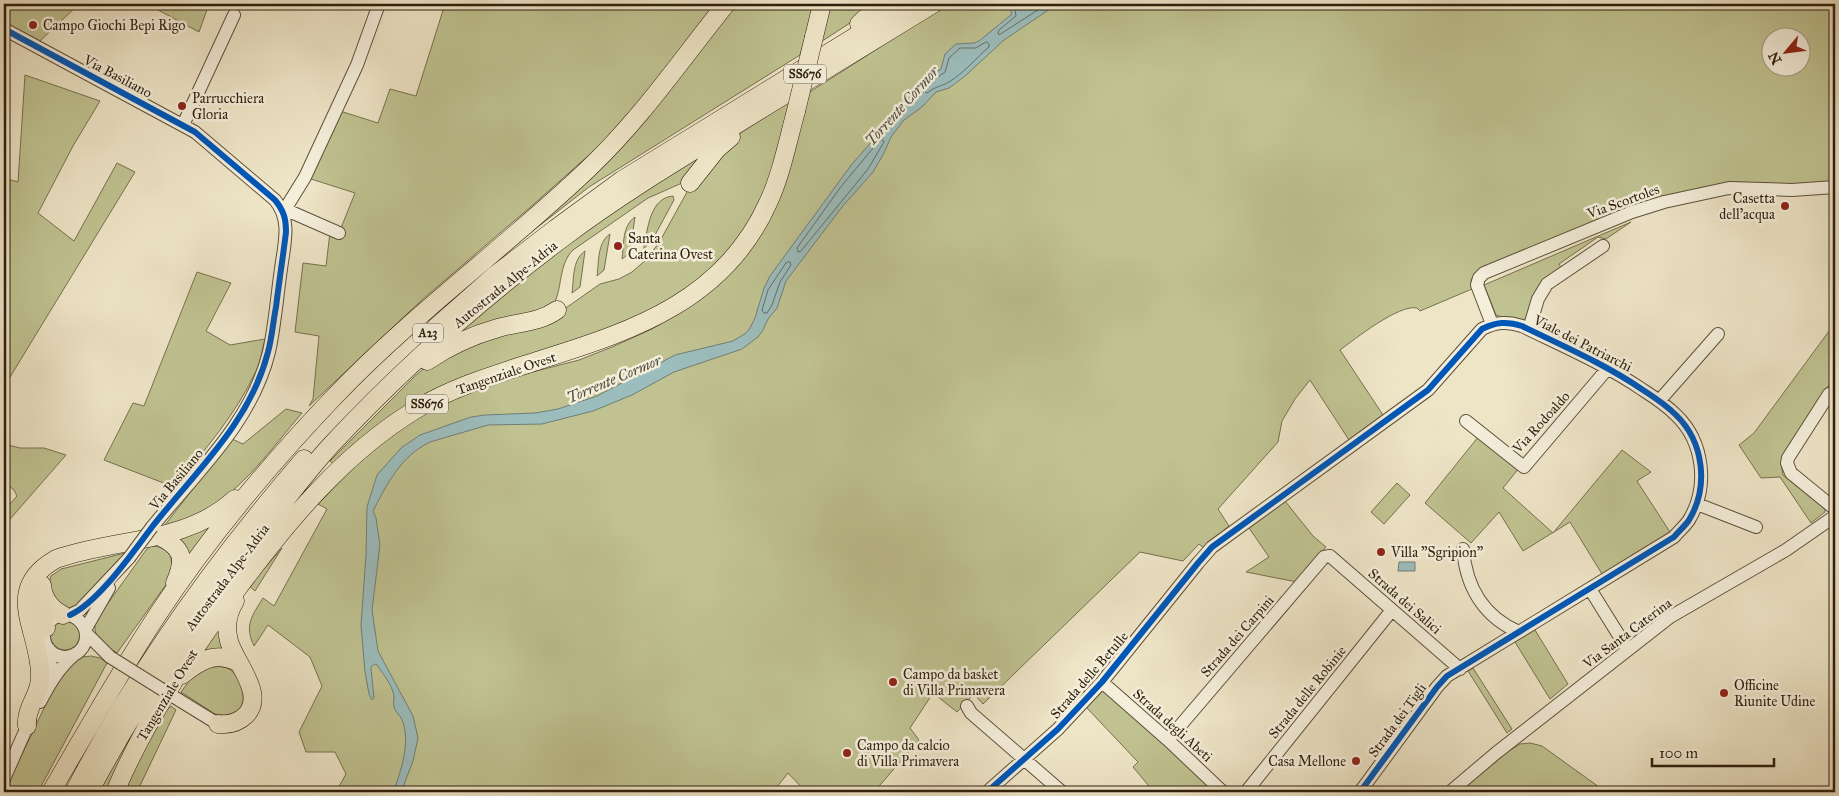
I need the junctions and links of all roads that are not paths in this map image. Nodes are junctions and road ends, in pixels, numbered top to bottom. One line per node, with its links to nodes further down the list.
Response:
1 (379, 4): 14 (street)
2 (726, 4): 26 (highway)
3 (822, 4): 36 (highway, Tangenziale Ovest / SS676, bridge)
4 (881, 4): 9 (highway)
5 (908, 4): 9 (highway, Autostrada Alpe-Adria / A23)
6 (933, 4): 10 (highway, Autostrada Alpe-Adria / A23)
7 (234, 15): 11 (street)
8 (4, 29): 11 (street, Via Basiliano)
9 (770, 89): 60 (highway, Autostrada Alpe-Adria / A23)
10 (789, 92): 12 (highway); 22 (highway, Autostrada Alpe-Adria / A23)
11 (184, 125): 14 (street, Via Basiliano)
12 (690, 183)
13 (1835, 187): 18 (street, Via Scortoles)
14 (284, 211): 15 (street); 31 (street, Via Basiliano)
15 (339, 232)
16 (1603, 246): 19 (street, Viale dei Patriarchi)
17 (557, 310): 22 (highway)
18 (1492, 324): 19 (street, Viale dei Patriarchi); 51 (street, Strada delle Betulle)
19 (1529, 329): 21 (street, Viale dei Patriarchi)
20 (1718, 334): 24 (street)
21 (1608, 368): 24 (street, Viale dei Patriarchi); 25 (street, Via Rodoaldo)
22 (395, 380): 61 (highway, Autostrada Alpe-Adria / A23)
23 (1835, 391): 28 (street)
24 (1659, 401): 27 (street, Viale dei Patriarchi)
25 (1466, 421)
26 (264, 474): 31 (highway); 39 (highway)
27 (1697, 504): 30 (street); 37 (street, Viale dei Patriarchi)
28 (1835, 508)
29 (1835, 516): 45 (street, Via Santa Caterina)
30 (1756, 527)
31 (155, 531): 34 (street, Via Basiliano, bridge); 35 (highway); 39 (highway)
32 (1463, 550): 43 (street)
33 (1330, 556): 38 (street, Strada dei Salici); 56 (street, Strada dei Carpini)
34 (125, 562): 40 (street, Via Basiliano); 42 (street, Via Basiliano)
35 (44, 567): 40 (highway); 41 (highway); 55 (highway)
36 (254, 567): 48 (highway); 50 (highway, Tangenziale Ovest / SS676)
37 (1590, 589): 43 (street, Viale dei Patriarchi); 45 (street)
38 (1392, 610): 49 (street, Strada dei Salici); 66 (street, Strada delle Robinie)
39 (158, 614): 59 (highway)
40 (67, 615): 41 (street); 42 (street)
41 (46, 628): 44 (street)
42 (86, 632): 46 (street); 47 (street)
43 (1519, 632): 49 (street, Viale dei Patriarchi)
44 (49, 649): 46 (street); 52 (street)
45 (1628, 650): 68 (street, Via Santa Caterina)
46 (78, 652): 47 (street); 52 (street)
47 (108, 656): 54 (street, bridge)
48 (237, 662): 50 (highway); 54 (highway)
49 (1460, 668): 67 (street, Strada dei Tigli)
50 (173, 682): 62 (highway, Tangenziale Ovest / SS676)
51 (1102, 682): 56 (street, Strada degli Abeti); 57 (street, Strada delle Betulle)
52 (50, 684): 55 (street)
53 (967, 706): 57 (street)
54 (218, 724)
55 (27, 726): 58 (street)
56 (1168, 740): 65 (street, Strada degli Abeti)
57 (1025, 759): 63 (street, Strada delle Betulle); 64 (street)
58 (4, 779)
59 (51, 792)
60 (74, 792)
61 (88, 792)
62 (114, 792)
63 (987, 792)
64 (1062, 792)
65 (1222, 792)
66 (1246, 792)
67 (1360, 792)
68 (1450, 792)

